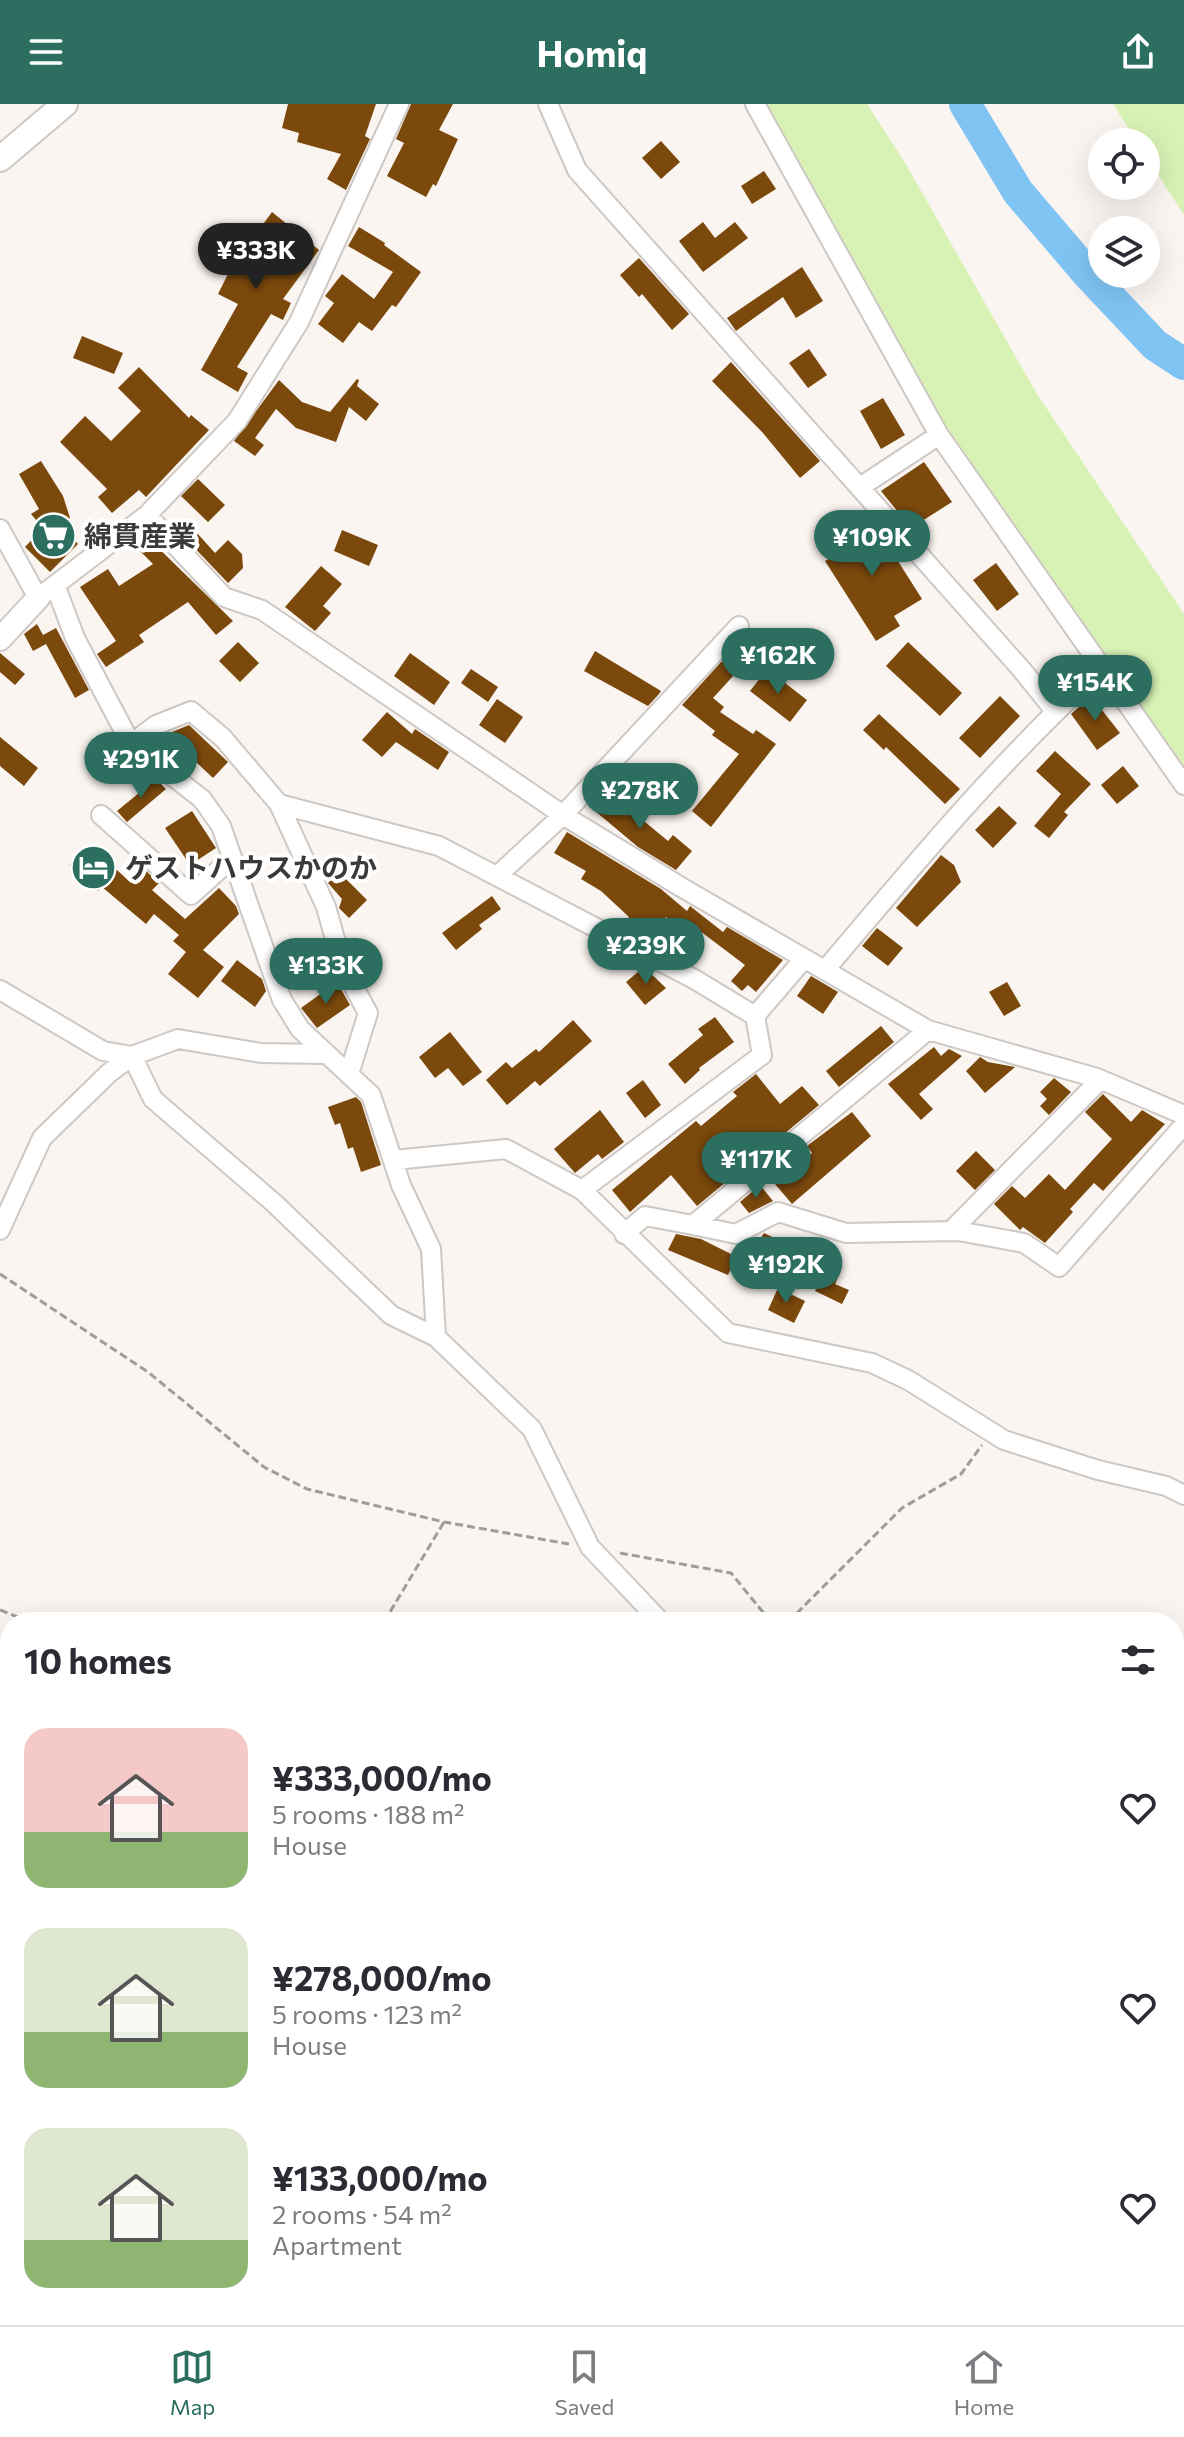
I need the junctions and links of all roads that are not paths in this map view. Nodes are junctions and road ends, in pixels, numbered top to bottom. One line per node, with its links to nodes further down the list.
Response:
1 (399, 104): 8 (street)
2 (548, 104): 7 (street)
3 (755, 104): 6 (street)
4 (60, 106): 5 (main road)
5 (0, 159)
6 (939, 435): 7 (street); 13 (street)
7 (860, 487): 14 (street)
8 (147, 515): 10 (street); 19 (street)
9 (0, 529): 10 (street)
10 (46, 592): 12 (street); 15 (street)
11 (739, 626): 19 (street)
12 (0, 639)
13 (1101, 669): 14 (street); 16 (street)
14 (1055, 711): 23 (street)
15 (131, 744): 17 (street); 20 (street)
16 (1184, 785)
17 (279, 804): 21 (street); 29 (street)
18 (101, 815): 20 (street)
19 (563, 815): 21 (street); 22 (street)
20 (232, 858): 27 (street)
21 (497, 876): 25 (street)
22 (803, 960): 23 (street); 25 (street)
23 (825, 970): 26 (street)
24 (0, 990): 28 (street)
25 (755, 1016): 34 (street)
26 (928, 1030): 30 (street); 35 (street)
27 (326, 1054): 28 (street); 29 (street)
28 (132, 1056): 36 (street); 39 (street)
29 (349, 1074): 33 (street)
30 (1100, 1080): 31 (street); 37 (street)
31 (1184, 1115)
32 (1184, 1125): 37 (street)
33 (394, 1160): 34 (street); 39 (street)
34 (582, 1190): 38 (street)
35 (693, 1225): 37 (street); 38 (street)
36 (0, 1230)
37 (951, 1231)
38 (624, 1234): 40 (street)
39 (436, 1337): 41 (street)
40 (1184, 1495)
41 (652, 1612)

